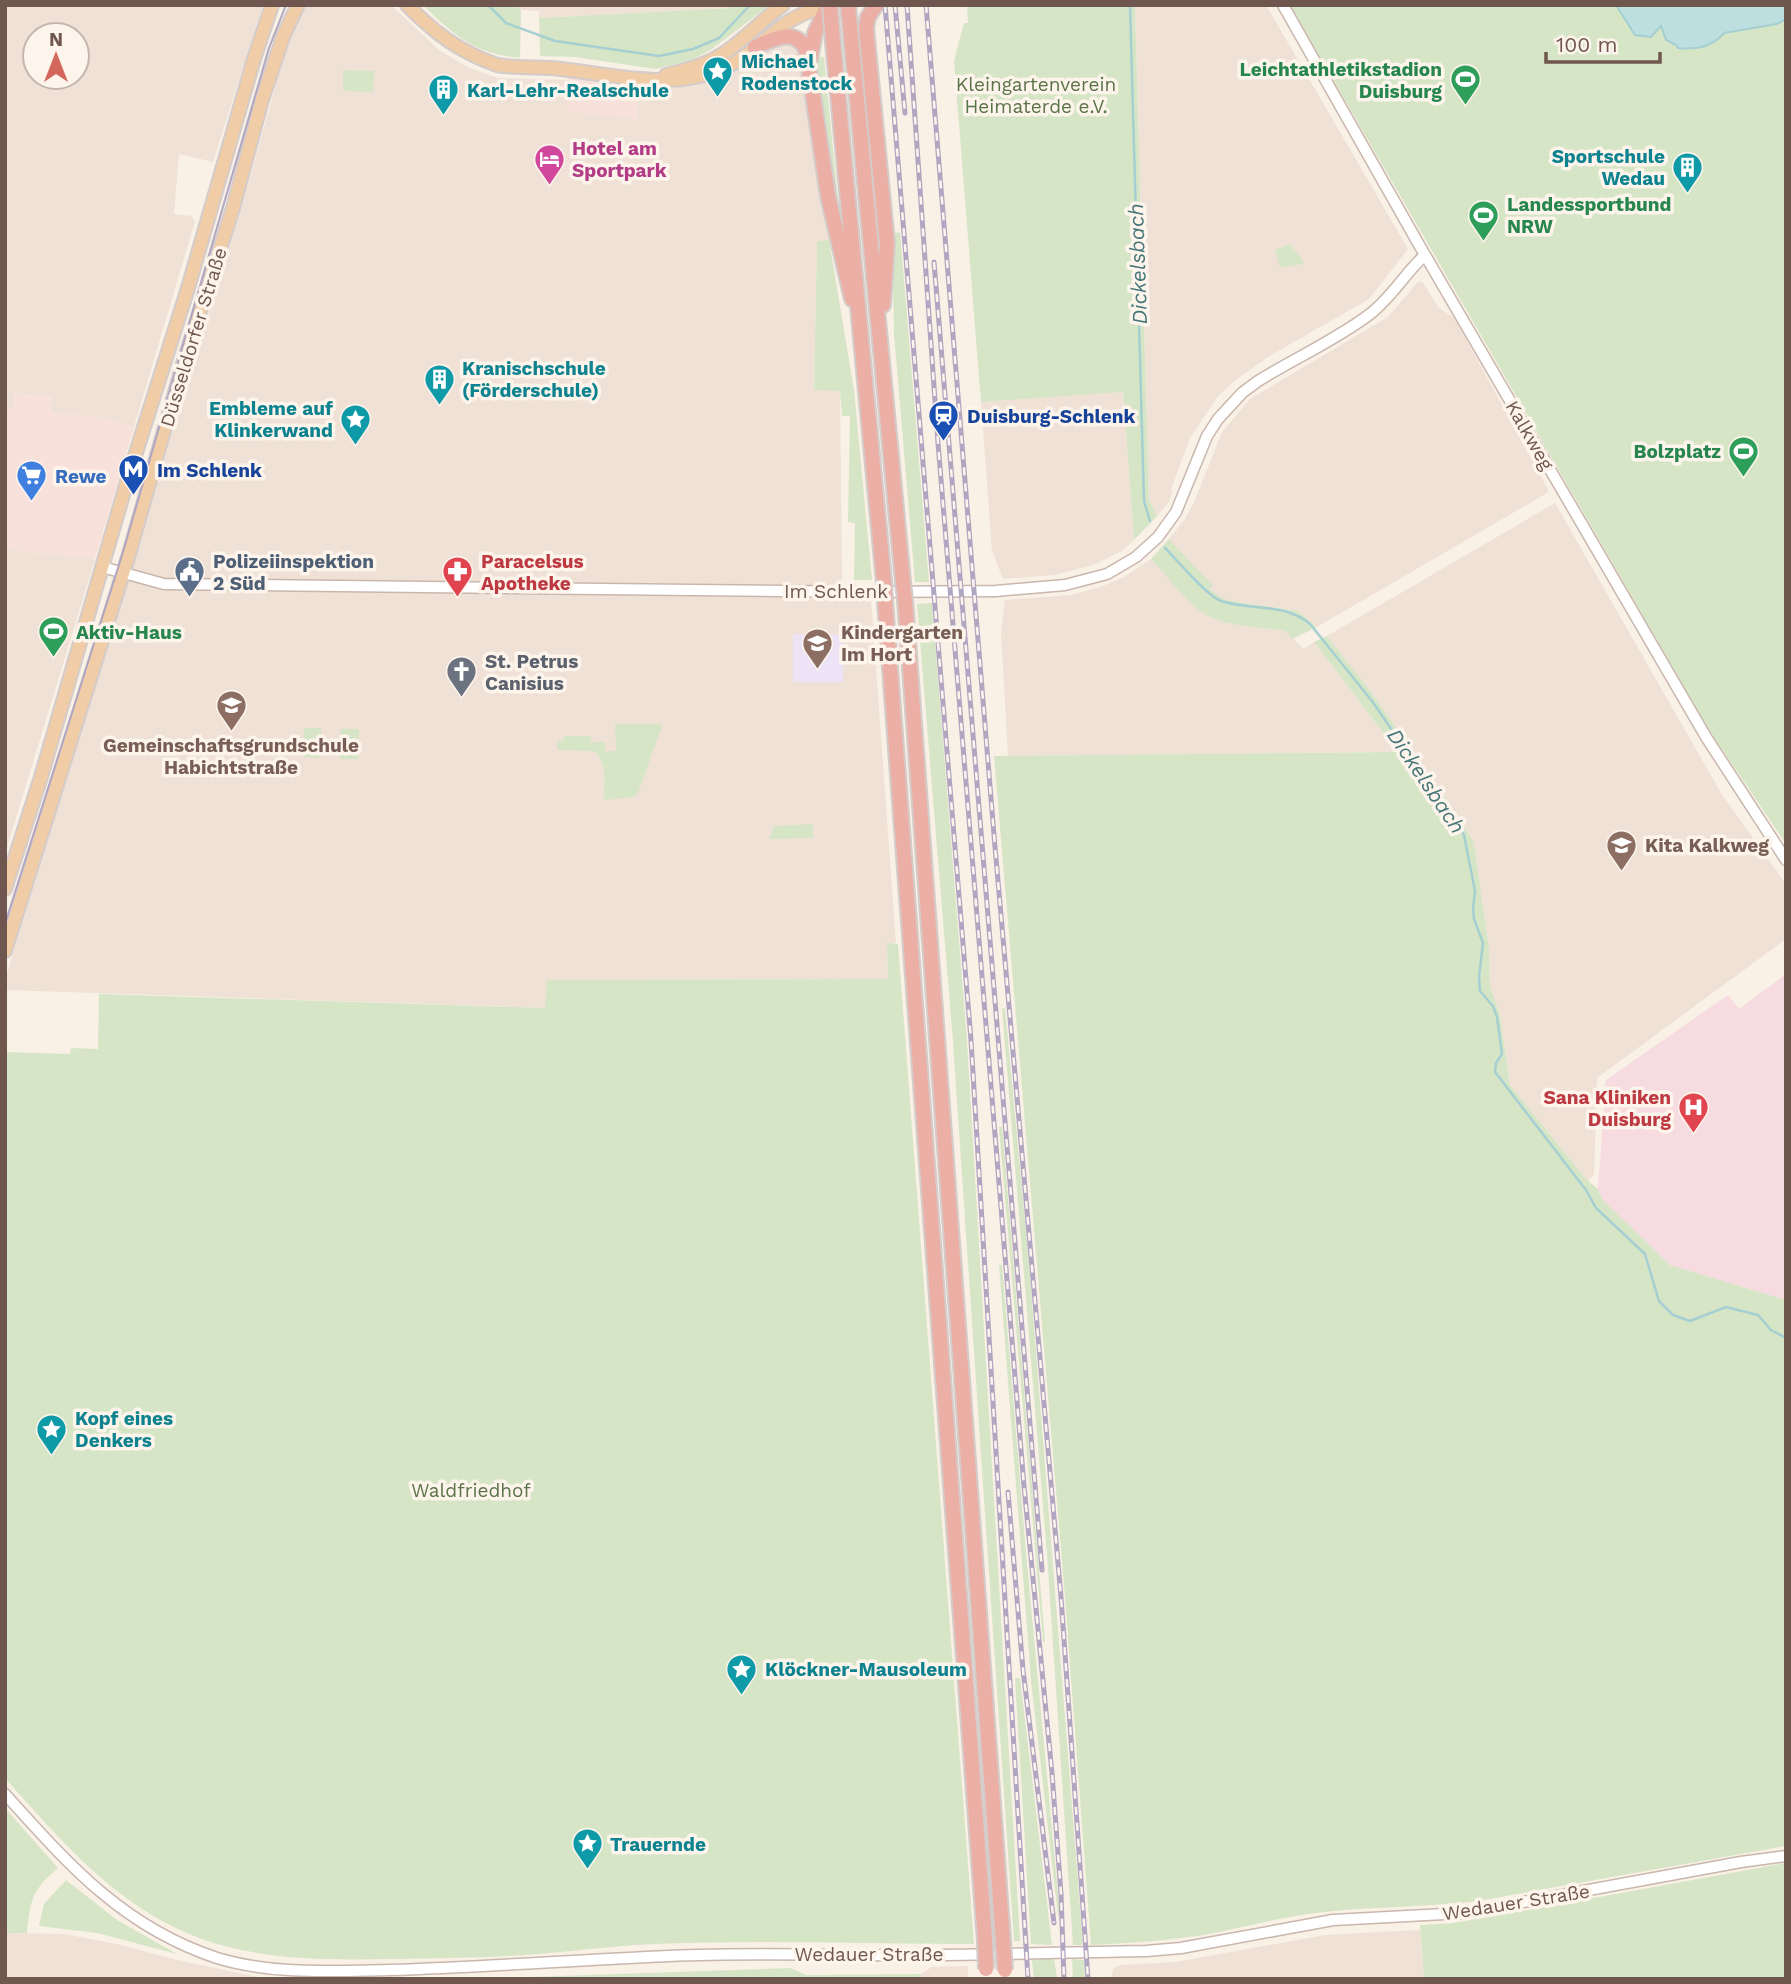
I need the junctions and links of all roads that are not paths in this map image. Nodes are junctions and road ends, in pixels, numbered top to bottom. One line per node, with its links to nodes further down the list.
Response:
1 (272, 5): 16 (main road, Düsseldorfer Straße)
2 (298, 5): 17 (main road, Düsseldorfer Straße)
3 (407, 5): 12 (main road)
4 (783, 5): 12 (main road)
5 (847, 5): 8 (street); 9 (highway); 14 (highway)
6 (876, 5): 9 (highway)
7 (1283, 5): 13 (street, Kalkweg)
8 (828, 6): 10 (main road); 11 (highway); 15 (highway, bridge)
9 (866, 28): 14 (highway)
10 (755, 47): 11 (highway); 12 (main road)
11 (810, 60): 15 (highway)
12 (648, 79)
13 (1426, 255): 17 (street, Im Schlenk); 18 (street, Kalkweg)
14 (880, 327): 24 (highway, bridge)
15 (861, 329): 23 (highway, bridge)
16 (102, 567): 17 (street, Im Schlenk); 19 (main road, Düsseldorfer Straße)
17 (123, 573): 20 (main road, Düsseldorfer Straße)
18 (1786, 860)
19 (5, 889)
20 (5, 951)
21 (5, 1794): 22 (street, Wedauer Straße)
22 (1786, 1856)
23 (987, 1974)
24 (1005, 1975)

